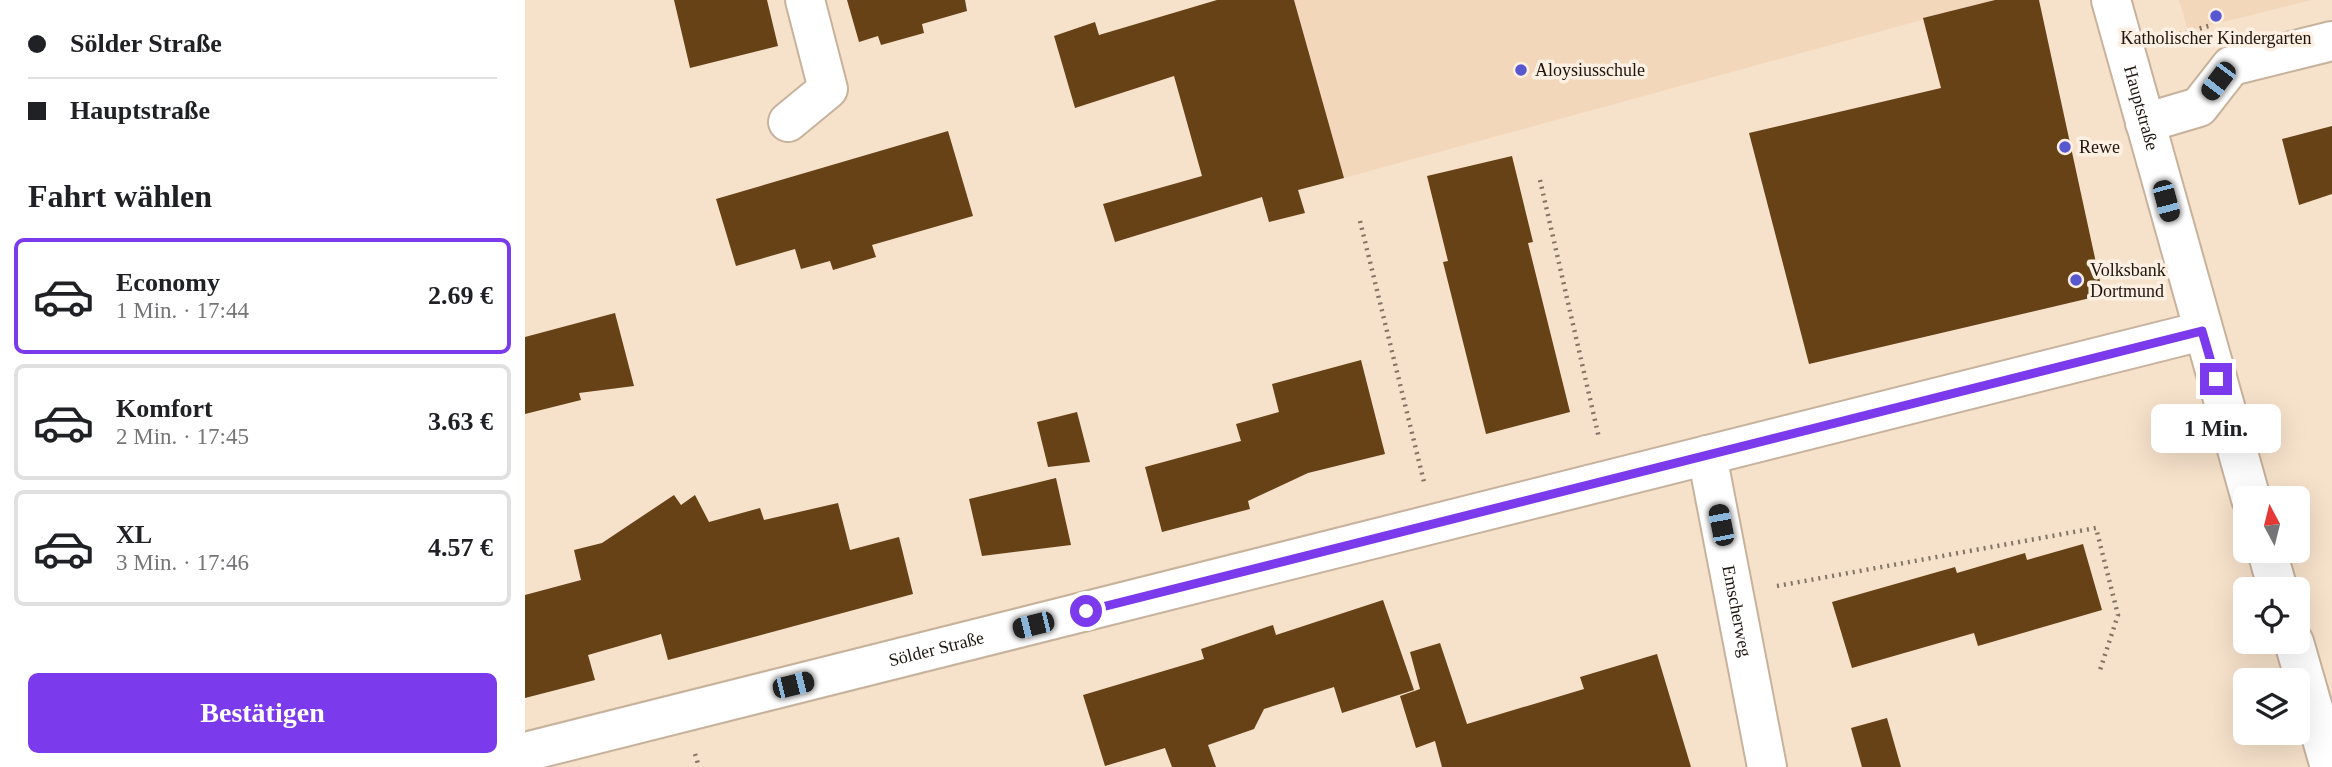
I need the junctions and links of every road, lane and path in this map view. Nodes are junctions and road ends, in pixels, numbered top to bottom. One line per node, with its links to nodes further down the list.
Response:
1 (805, 0): 4 (street)
2 (2112, 0): 5 (street, Hauptstraße)
3 (2332, 41): 5 (street)
4 (789, 122)
5 (2145, 123): 8 (street, Hauptstraße)
6 (1540, 180): 10 (path)
7 (1360, 221): 12 (path)
8 (2202, 331): 9 (street, Sölder Straße); 11 (street, Hauptstraße)
9 (1707, 455): 10 (street, Sölder Straße); 13 (street, Emscherweg)
10 (1610, 480): 12 (street, Sölder Straße)
11 (2247, 486)
12 (1433, 524): 16 (street, Sölder Straße)
13 (1734, 594): 15 (path); 17 (street, Emscherweg)
14 (2297, 654): 18 (street)
15 (2099, 673)
16 (525, 752)
17 (1767, 767)
18 (2330, 767)

